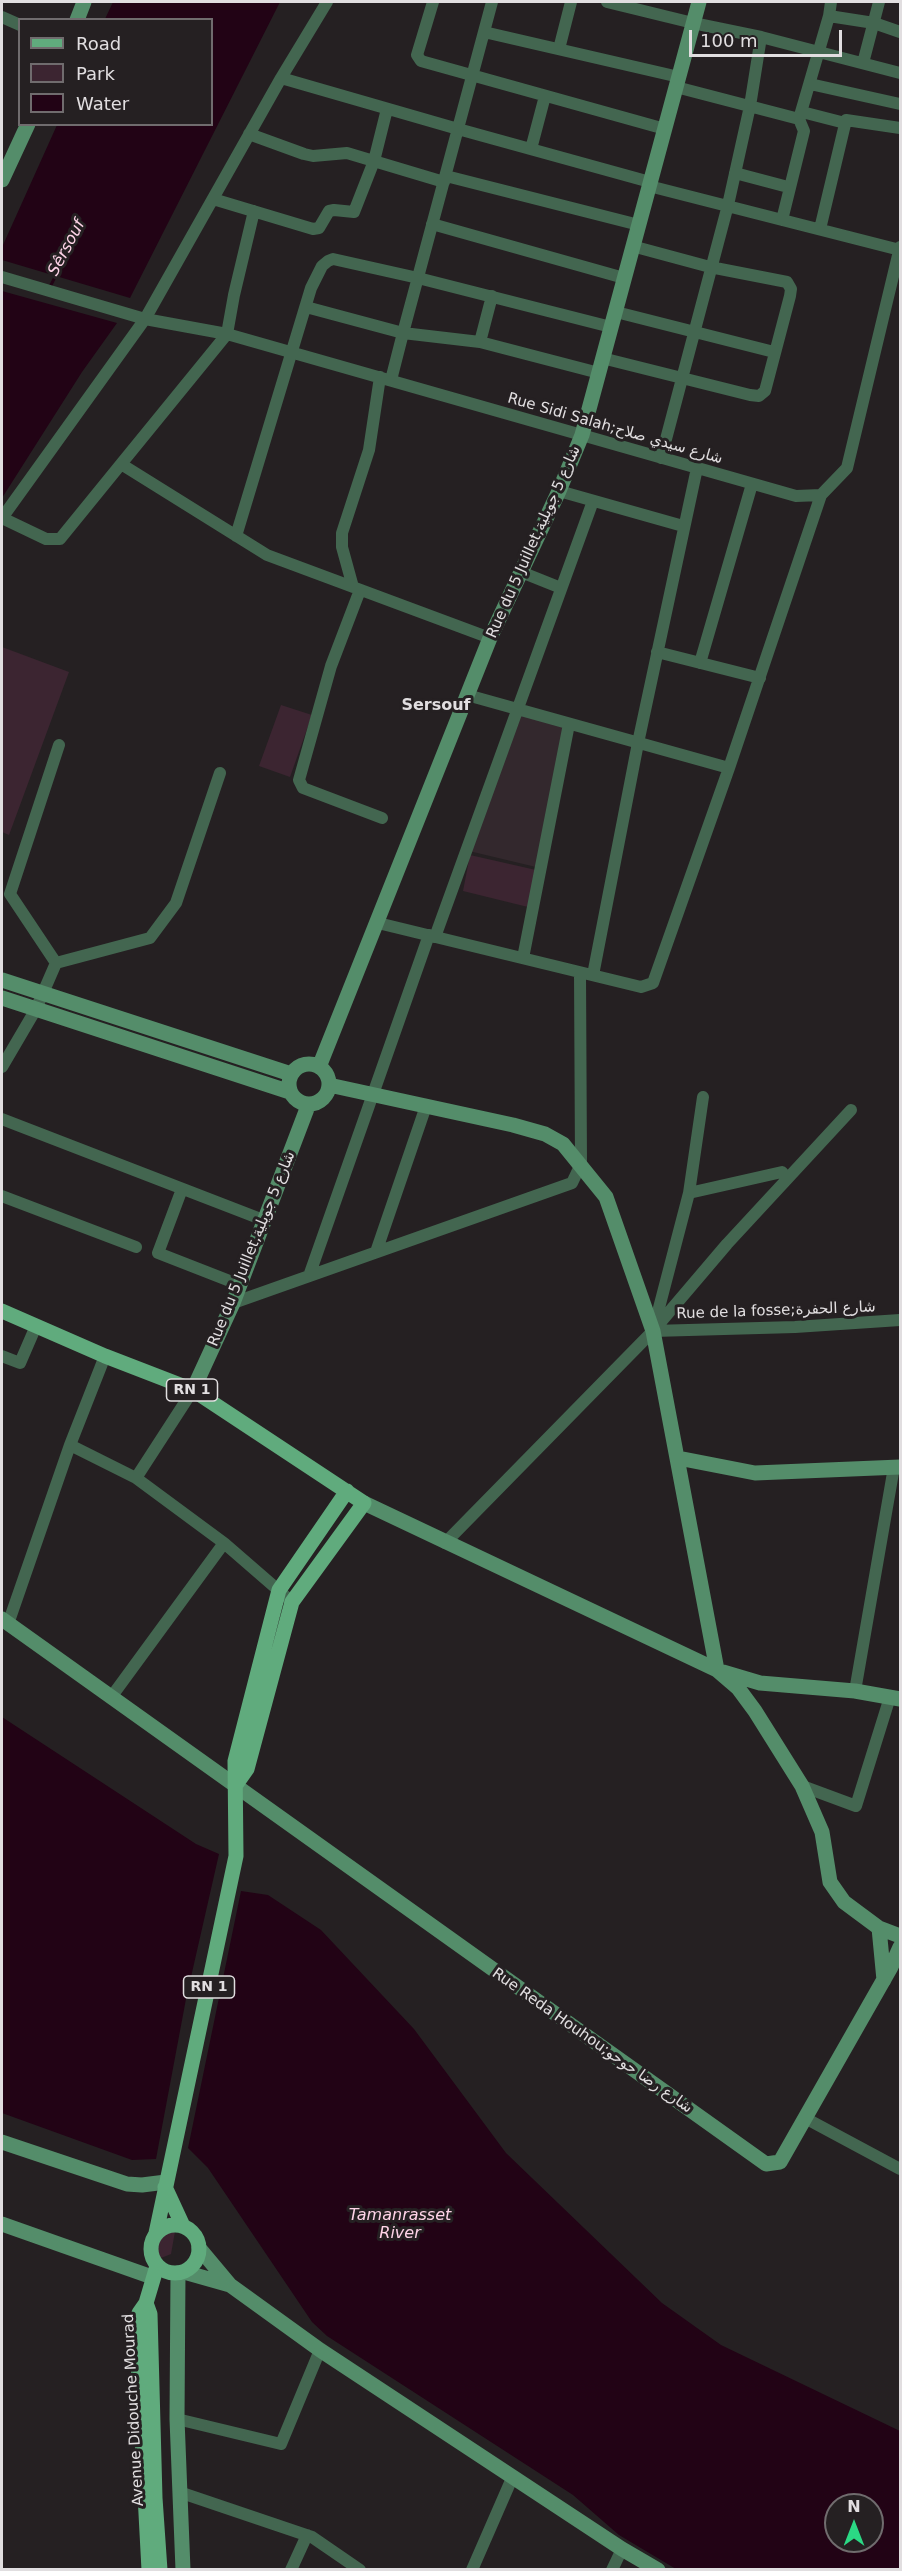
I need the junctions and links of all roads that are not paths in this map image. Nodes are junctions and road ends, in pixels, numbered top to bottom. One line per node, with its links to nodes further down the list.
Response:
1 (84, 2): 12 (street)
2 (327, 2): 24 (street)
3 (433, 2): 23 (street)
4 (492, 2): 16 (street)
5 (571, 2): 19 (street)
6 (608, 2): 13 (street)
7 (699, 2): 13 (street, Rue du 5 Juillet,شارع 5 جويلية)
8 (831, 2): 10 (street)
9 (879, 2): 14 (street)
10 (829, 16): 14 (street); 20 (street)
11 (2, 17): 15 (street)
12 (77, 18)
13 (693, 23): 18 (street); 25 (street, Rue du 5 Juillet,شارع 5 جويلية)
14 (874, 23): 17 (street); 21 (street)
15 (18, 24)
16 (484, 32): 19 (street); 23 (street)
17 (900, 33)
18 (761, 37): 20 (street); 29 (street)
19 (558, 49): 25 (street)
20 (819, 51): 21 (street); 26 (street)
21 (864, 63): 22 (street)
22 (900, 73)
23 (472, 75): 27 (street); 35 (street)
24 (281, 78): 30 (street); 37 (street)
25 (678, 82): 29 (street); 36 (street, Rue du 5 Juillet,شارع 5 جويلية)
26 (810, 84): 28 (street); 31 (street)
27 (545, 96): 36 (street); 38 (street)
28 (900, 104)
29 (750, 106): 31 (street); 40 (street)
30 (387, 109): 35 (street); 39 (street)
31 (801, 115): 32 (street); 44 (street)
32 (845, 123): 34 (street); 51 (street)
33 (27, 126): 42 (street)
34 (900, 128)
35 (458, 129): 38 (street); 41 (street)
36 (665, 129): 43 (street, Rue du 5 Juillet,شارع 5 جويلية)
37 (249, 134): 39 (street); 45 (street)
38 (531, 149): 43 (street)
39 (374, 161): 41 (street); 47 (street)
40 (735, 173): 44 (street); 46 (street)
41 (445, 179): 49 (street); 50 (street)
42 (2, 180)
43 (650, 184): 46 (street); 50 (street, Rue du 5 Juillet,شارع 5 جويلية)
44 (788, 187): 48 (street)
45 (213, 199): 47 (street); 60 (street)
46 (728, 205): 48 (street); 54 (street)
47 (254, 212): 64 (street)
48 (783, 220): 51 (street)
49 (432, 224): 56 (street); 57 (street)
50 (639, 225): 52 (street, Rue du 5 Juillet,شارع 5 جويلية)
51 (820, 229): 53 (street)
52 (632, 246): 54 (street); 57 (street, Rue du 5 Juillet,شارع 5 جويلية)
53 (900, 249): 77 (street)
54 (710, 267): 62 (street); 67 (street)
55 (2, 277): 60 (street, Rue Sidi Salah;شارع سيدي صلاح)
56 (418, 278): 58 (street); 59 (street); 63 (street)
57 (624, 278): 61 (street, Rue du 5 Juillet,شارع 5 جويلية)
58 (492, 296): 61 (street); 65 (street)
59 (306, 307): 63 (street); 66 (street)
60 (145, 319): 64 (street, Rue Sidi Salah;شارع سيدي صلاح); 79 (street)
61 (614, 319): 62 (street); 68 (street, Rue du 5 Juillet,شارع 5 جويلية)
62 (693, 331): 67 (street); 70 (street)
63 (403, 333): 65 (street); 69 (street)
64 (227, 334): 66 (street, Rue Sidi Salah;شارع سيدي صلاح); 73 (street)
65 (480, 342): 68 (street)
66 (294, 352): 69 (street, Rue Sidi Salah;شارع سيدي صلاح); 81 (street)
67 (774, 352): 70 (street)
68 (601, 365): 70 (street); 71 (street, Rue du 5 Juillet,شارع 5 جويلية)
69 (385, 379): 71 (street, Rue Sidi Salah;شارع سيدي صلاح); 83 (street)
70 (683, 379): 72 (street)
71 (582, 435): 72 (street, Rue Sidi Salah;شارع سيدي صلاح); 76 (street, Rue du 5 Juillet,شارع 5 جويلية)
72 (662, 458): 74 (street, Rue Sidi Salah;شارع سيدي صلاح)
73 (121, 464): 79 (street); 81 (street)
74 (697, 468): 75 (street, Rue Sidi Salah;شارع سيدي صلاح); 80 (street)
75 (752, 484): 77 (street, Rue Sidi Salah;شارع سيدي صلاح); 87 (street)
76 (559, 491): 78 (street); 82 (street, Rue du 5 Juillet,شارع 5 جويلية)
77 (821, 495): 88 (street)
78 (593, 501): 80 (street); 84 (street)
79 (2, 518)
80 (684, 526): 86 (street)
81 (236, 536): 83 (street)
82 (521, 572): 84 (street); 85 (street, Rue du 5 Juillet,شارع 5 جويلية)
83 (357, 588): 85 (street); 96 (street)
84 (561, 588): 90 (street)
85 (490, 638): 89 (street, Rue du 5 Juillet,شارع 5 جويلية)
86 (657, 652): 87 (street); 92 (street)
87 (700, 663): 88 (street)
88 (760, 678): 94 (street)
89 (467, 695): 90 (street); 97 (street, Rue du 5 Juillet,شارع 5 جويلية)
90 (518, 710): 91 (street); 98 (street)
91 (569, 724): 92 (street); 99 (street)
92 (638, 743): 94 (street); 102 (street)
93 (59, 745): 100 (street)
94 (729, 768): 102 (street)
95 (220, 774): 100 (street)
96 (382, 818)
97 (378, 923): 98 (street); 108 (street, Rue du 5 Juillet,شارع 5 جويلية)
98 (432, 936): 99 (street); 112 (street)
99 (523, 958): 101 (street)
100 (57, 963): 104 (street)
101 (580, 973): 102 (street); 118 (street)
102 (593, 975)
103 (2, 980): 104 (street)
104 (42, 994): 106 (street); 109 (street)
105 (2, 998): 106 (street)
106 (36, 1009): 107 (street); 111 (street)
107 (2, 1067)
108 (319, 1067): 109 (street); 110 (street)
109 (291, 1074): 111 (street)
110 (329, 1085): 112 (street); 114 (street)
111 (290, 1092): 114 (street)
112 (371, 1094): 115 (street); 126 (street)
113 (703, 1097): 121 (street)
114 (308, 1106): 123 (street, Rue du 5 Juillet,شارع 5 جويلية)
115 (426, 1106): 118 (street); 125 (street)
116 (851, 1110): 119 (street)
117 (2, 1119): 120 (street)
118 (581, 1164): 125 (street); 132 (street)
119 (787, 1179): 121 (street); 132 (street)
120 (182, 1189): 123 (street); 127 (street)
121 (689, 1193): 132 (street)
122 (2, 1196): 124 (street)
123 (266, 1221): 127 (street, Rue du 5 Juillet,شارع 5 جويلية)
124 (136, 1247)
125 (376, 1252): 126 (street)
126 (309, 1276): 128 (street)
127 (240, 1285): 128 (street, Rue du 5 Juillet,شارع 5 جويلية)
128 (233, 1304): 135 (street, Rue du 5 Juillet,شارع 5 جويلية)
129 (2, 1311): 131 (main road, RN 1)
130 (900, 1320): 132 (street, Rue de la fosse;شارع الحفرة)
131 (36, 1326): 133 (street); 134 (main road, RN 1)
132 (653, 1331): 137 (street); 142 (street)
133 (2, 1356)
134 (105, 1356): 135 (main road, RN 1); 136 (street)
135 (193, 1390): 139 (street); 140 (main road, RN 1)
136 (70, 1445): 139 (street); 146 (street)
137 (678, 1458): 138 (street); 147 (street)
138 (897, 1467): 149 (street)
139 (136, 1478): 143 (street)
140 (347, 1491): 141 (main road, RN 1); 144 (main road, RN 1)
141 (364, 1503): 142 (street); 145 (main road)
142 (445, 1543): 147 (street)
143 (224, 1544): 144 (street); 150 (street)
144 (279, 1590): 145 (street); 153 (main road, RN 1)
145 (292, 1602): 153 (main road)
146 (5, 1621): 150 (street)
147 (717, 1670): 148 (street); 152 (street)
148 (760, 1683): 149 (street); 152 (street)
149 (855, 1690): 151 (street)
150 (112, 1696): 153 (street)
151 (895, 1698): 154 (street)
152 (755, 1711): 154 (street)
153 (236, 1786): 159 (street, Rue Reda Houhou;شارع رضا حوحو); 162 (main road, RN 1)
154 (802, 1786): 155 (street)
155 (879, 1928): 156 (street); 158 (street)
156 (900, 1936)
157 (900, 1947): 158 (street, Rue Reda Houhou;شارع رضا حوحو)
158 (884, 1980): 159 (street, Rue Reda Houhou;شارع رضا حوحو)
159 (805, 2118): 161 (street)
160 (2, 2142): 162 (street)
161 (900, 2169)
162 (165, 2184): 164 (main road); 165 (main road, RN 1)
163 (2, 2224): 167 (street)
164 (183, 2226): 165 (main road); 166 (main road)
165 (156, 2233): 167 (main road)
166 (199, 2248): 168 (main road); 169 (street)
167 (154, 2272): 168 (main road); 170 (main road)
168 (181, 2272): 169 (street); 172 (street)
169 (230, 2285): 171 (street)
170 (146, 2303): 177 (main road, Avenue Didouche Mourad); 178 (main road, Avenue Didouche Mourad)
171 (320, 2350): 172 (street); 173 (street)
172 (177, 2419): 174 (street)
173 (513, 2476): 176 (street); 182 (street)
174 (179, 2492): 175 (street); 179 (street)
175 (307, 2535): 180 (street); 181 (street)
176 (622, 2549): 183 (street); 184 (street)
177 (149, 2570)
178 (160, 2570)
179 (183, 2570)
180 (291, 2570)
181 (360, 2570)
182 (472, 2570)
183 (612, 2570)
184 (658, 2570)

